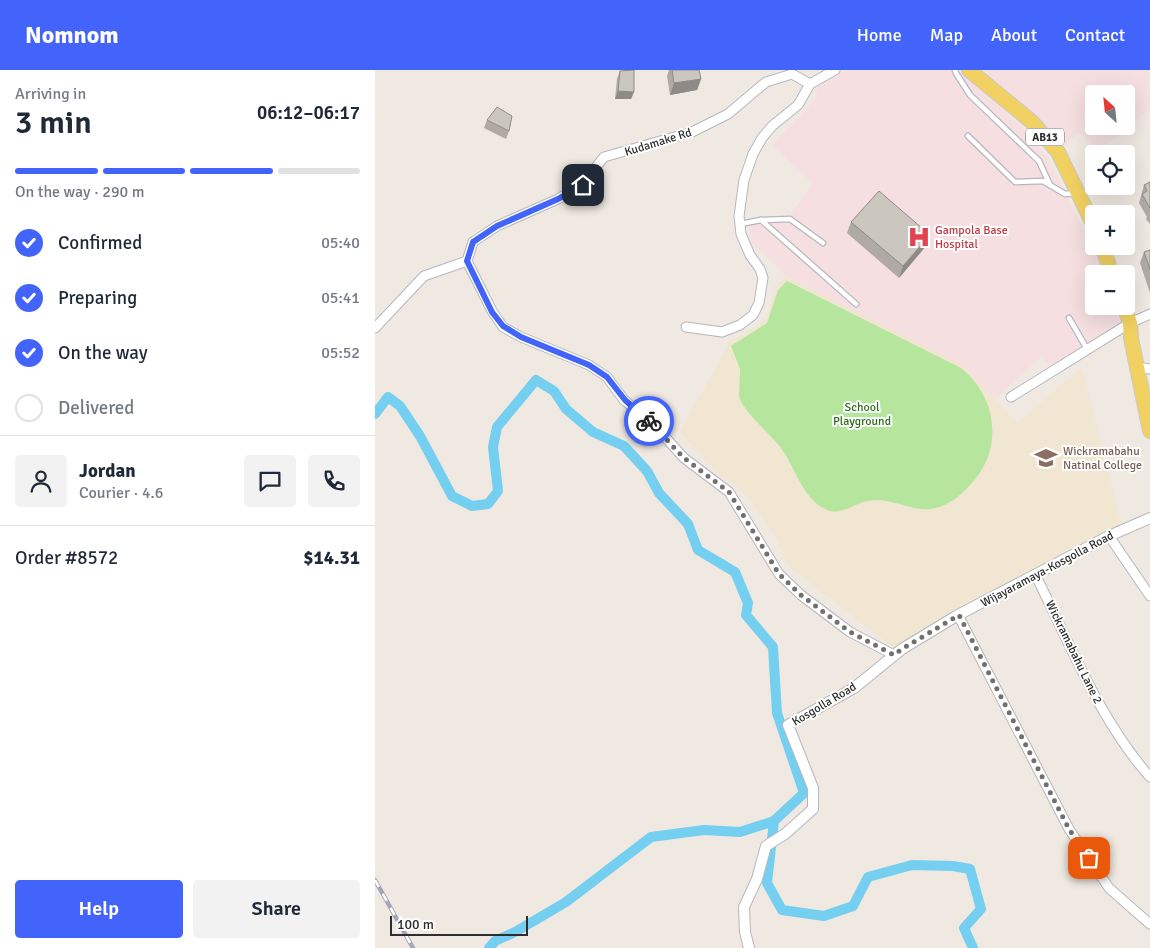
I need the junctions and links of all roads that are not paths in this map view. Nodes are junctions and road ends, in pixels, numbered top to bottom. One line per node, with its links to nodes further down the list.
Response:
1 (835, 70): 4 (street)
2 (955, 70): 6 (lane)
3 (969, 70): 7 (main road, AB13)
4 (810, 84): 10 (street); 12 (street, Kudamake Rd)
5 (968, 136): 6 (lane)
6 (1050, 185): 7 (lane)
7 (1079, 193): 8 (main road, AB13)
8 (1085, 206)
9 (761, 220): 10 (lane); 11 (lane); 13 (lane)
10 (740, 224): 18 (street)
11 (823, 243)
12 (467, 261): 19 (street); 29 (street)
13 (856, 304)
14 (1150, 314): 17 (street)
15 (1128, 315): 17 (main road)
16 (1069, 318): 20 (lane)
17 (1131, 324): 20 (street); 21 (main road)
18 (686, 327)
19 (375, 328)
20 (1088, 350): 22 (street)
21 (1144, 368): 23 (main road)
22 (1011, 397)
23 (1150, 431)
24 (1150, 518): 25 (street, Wijayaramaya-Kosgolla Road)
25 (1109, 536): 26 (street, Wijayaramaya-Kosgolla Road); 27 (street)
26 (1035, 574): 28 (street, Wijayaramaya-Kosgolla Road); 30 (street, Wickramabahu Lane 2)
27 (1150, 596)
28 (959, 615): 29 (street, Wijayaramaya-Kosgolla Road); 31 (street)
29 (894, 655): 32 (street, Kosgolla Road)
30 (1150, 777)
31 (1150, 924)
32 (749, 948)

